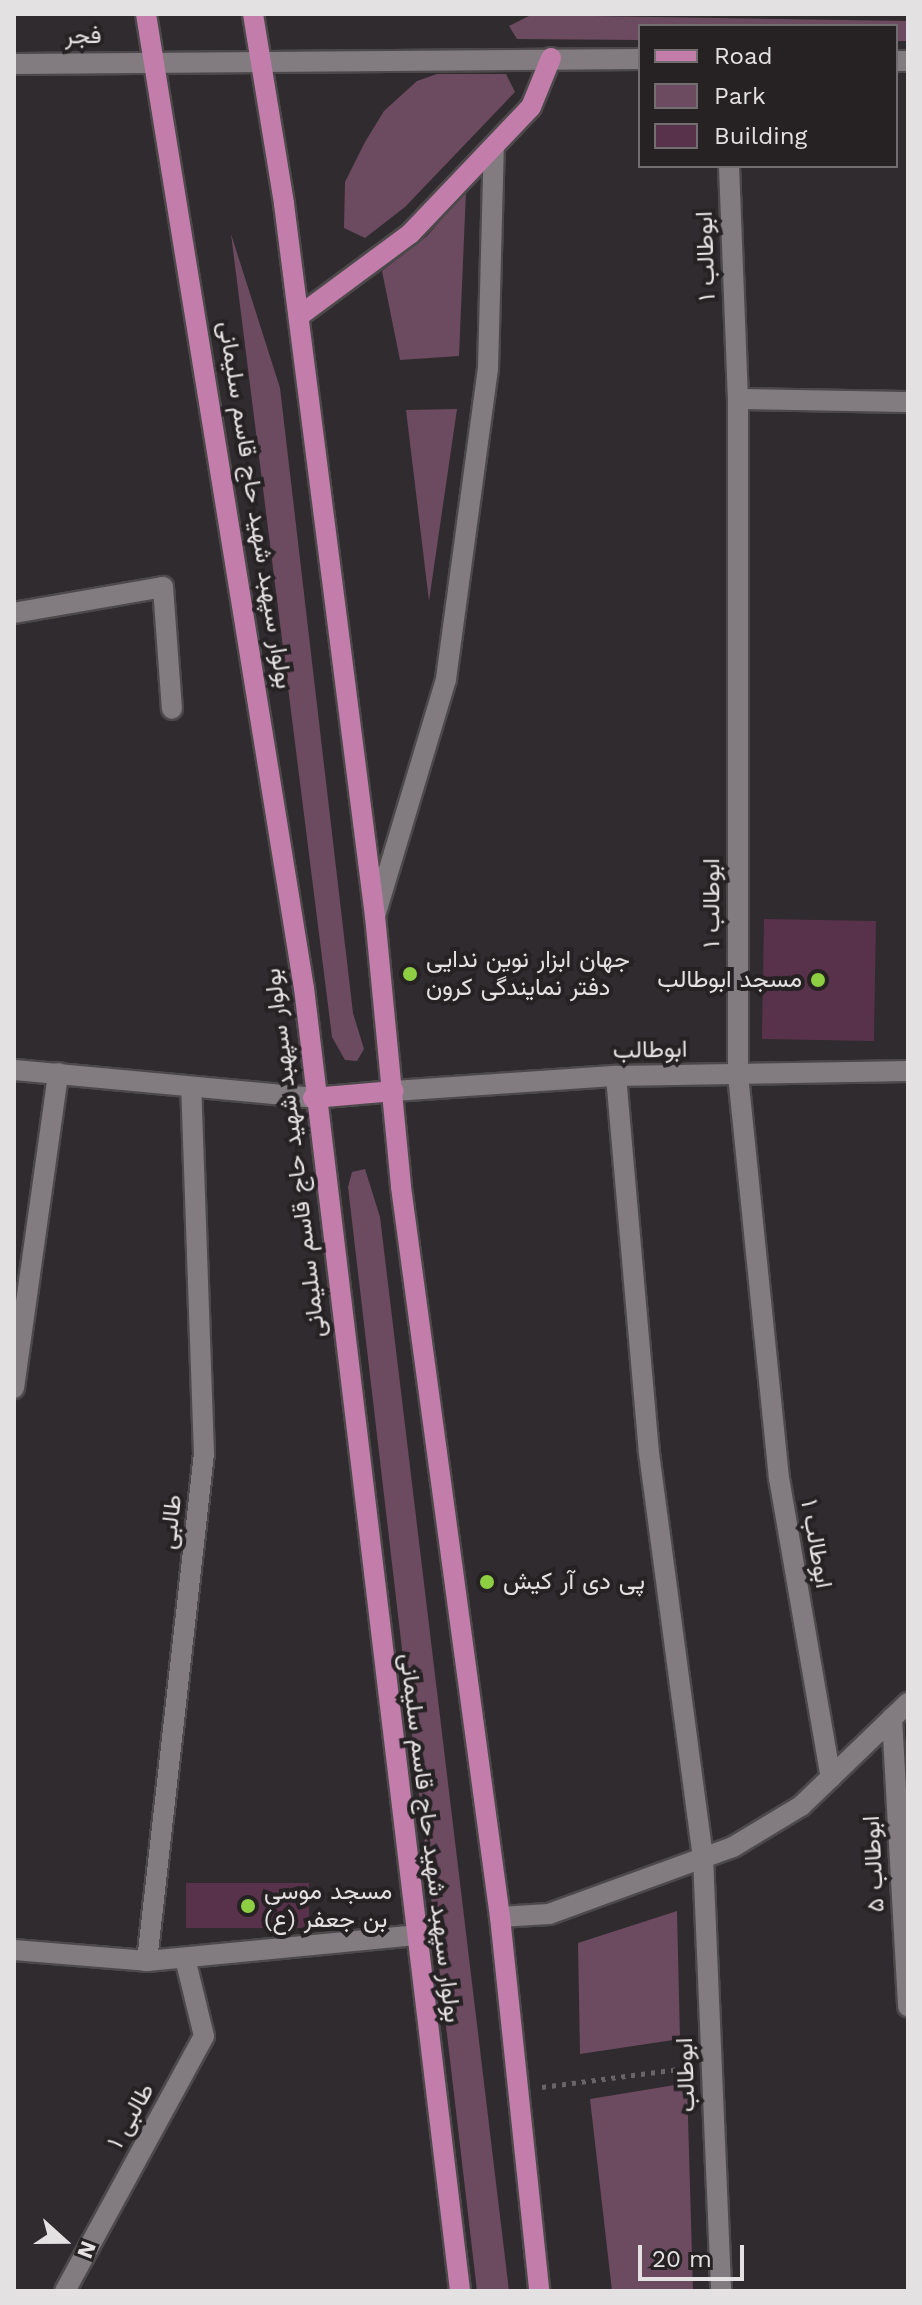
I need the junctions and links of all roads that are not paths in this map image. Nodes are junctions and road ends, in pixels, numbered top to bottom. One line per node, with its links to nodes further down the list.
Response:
1 (146, 14): 6 (main road, بولوار سپهبد شهید حاج قاسم سلیمانی)
2 (253, 14): 3 (main road)
3 (262, 58): 4 (street); 6 (street, فجر); 10 (main road)
4 (551, 58): 5 (street); 8 (main road)
5 (638, 59)
6 (154, 61): 7 (street, فجر); 23 (main road, بولوار سپهبد شهید حاج قاسم سلیمانی)
7 (14, 64)
8 (494, 147): 10 (main road); 15 (street)
9 (729, 168): 11 (street, ابوطالب ۱)
10 (299, 316): 15 (main road)
11 (738, 399): 12 (street); 19 (street, ابوطالب ۱)
12 (908, 402)
13 (14, 613): 14 (street)
14 (172, 709)
15 (375, 916): 22 (main road)
16 (14, 1070): 18 (street)
17 (908, 1071): 19 (street, ابوطالب)
18 (58, 1073): 21 (street); 24 (street)
19 (738, 1075): 20 (street, ابوطالب); 27 (street, ابوطالب ۱)
20 (616, 1076): 22 (street, ابوطالب); 28 (street)
21 (191, 1087): 23 (street); 33 (street, طالبی)
22 (394, 1091): 23 (main road); 29 (main road)
23 (313, 1098): 30 (main road, بولوار سپهبد شهید حاج قاسم سلیمانی)
24 (14, 1388)
25 (908, 1703): 26 (street)
26 (892, 1718): 27 (street); 34 (street, ابوطالب ۵)
27 (831, 1778): 28 (street)
28 (703, 1857): 29 (street); 38 (street, ابوطالب)
29 (500, 1917): 37 (main road)
30 (416, 1935): 32 (street); 36 (main road, بولوار سپهبد شهید حاج قاسم سلیمانی)
31 (14, 1950): 33 (street)
32 (185, 1958): 33 (street); 35 (street, طالبی ۱)
33 (147, 1961)
34 (908, 2007)
35 (65, 2291)
36 (460, 2291)
37 (539, 2291)
38 (721, 2291)

